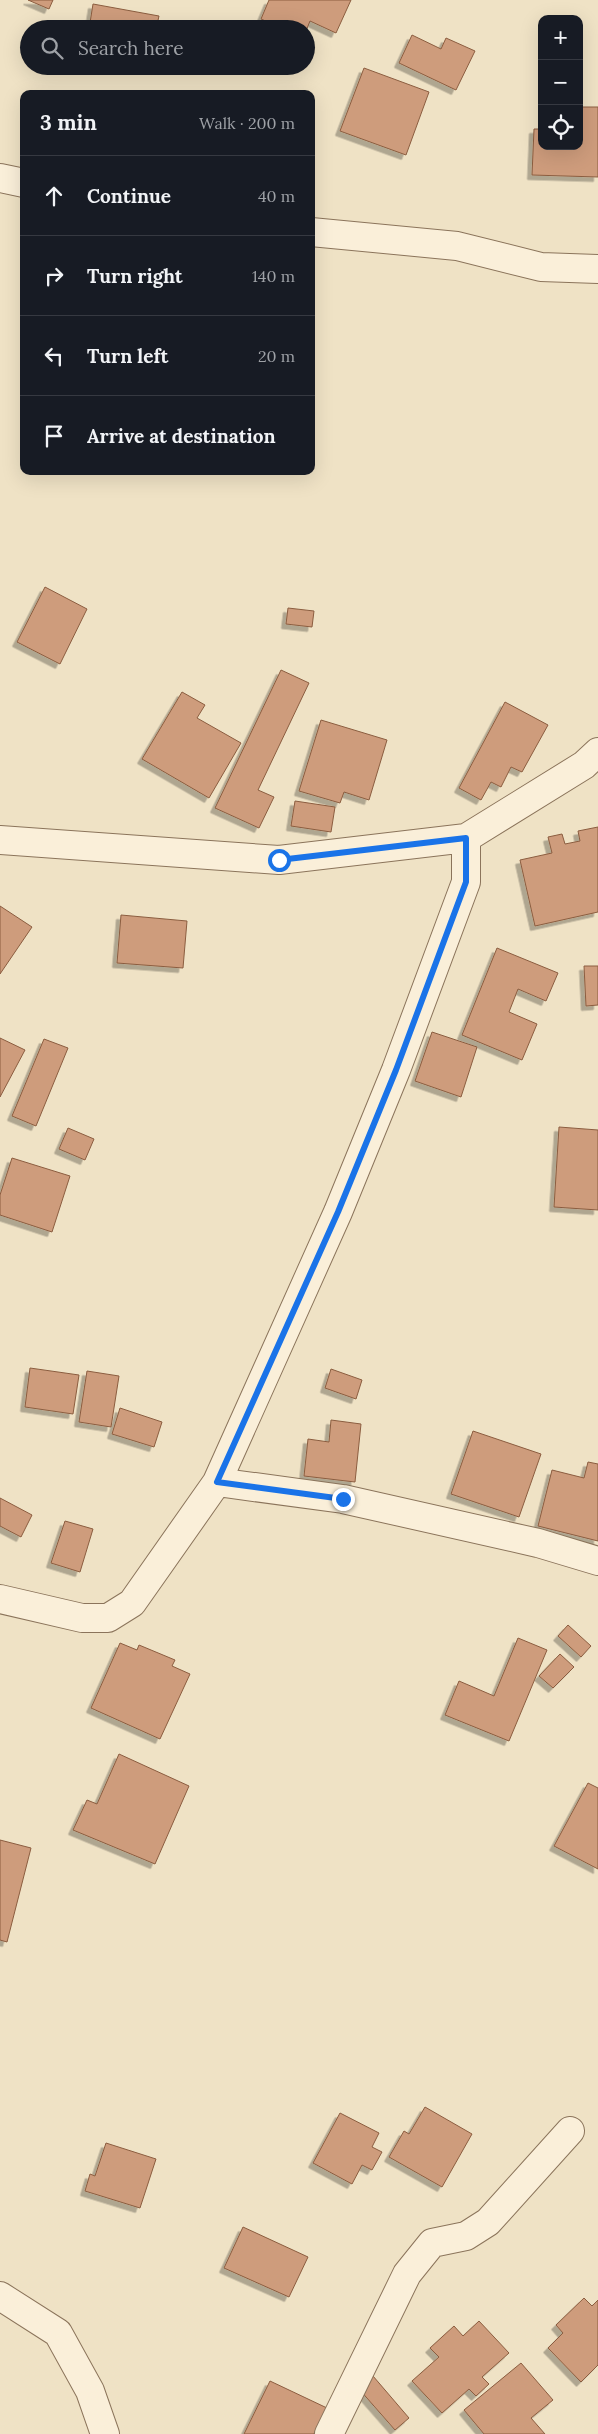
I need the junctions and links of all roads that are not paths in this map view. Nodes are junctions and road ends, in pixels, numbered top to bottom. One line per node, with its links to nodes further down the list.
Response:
1 (0, 178): 2 (street)
2 (20, 182)
3 (315, 232): 4 (street)
4 (598, 269)
5 (598, 752): 6 (street)
6 (466, 838): 7 (street); 8 (street)
7 (0, 840)
8 (217, 1482): 9 (street); 10 (street)
9 (598, 1561)
10 (0, 1599)
11 (570, 2131): 14 (street)
12 (0, 2296): 13 (street)
13 (105, 2434)
14 (328, 2434)

